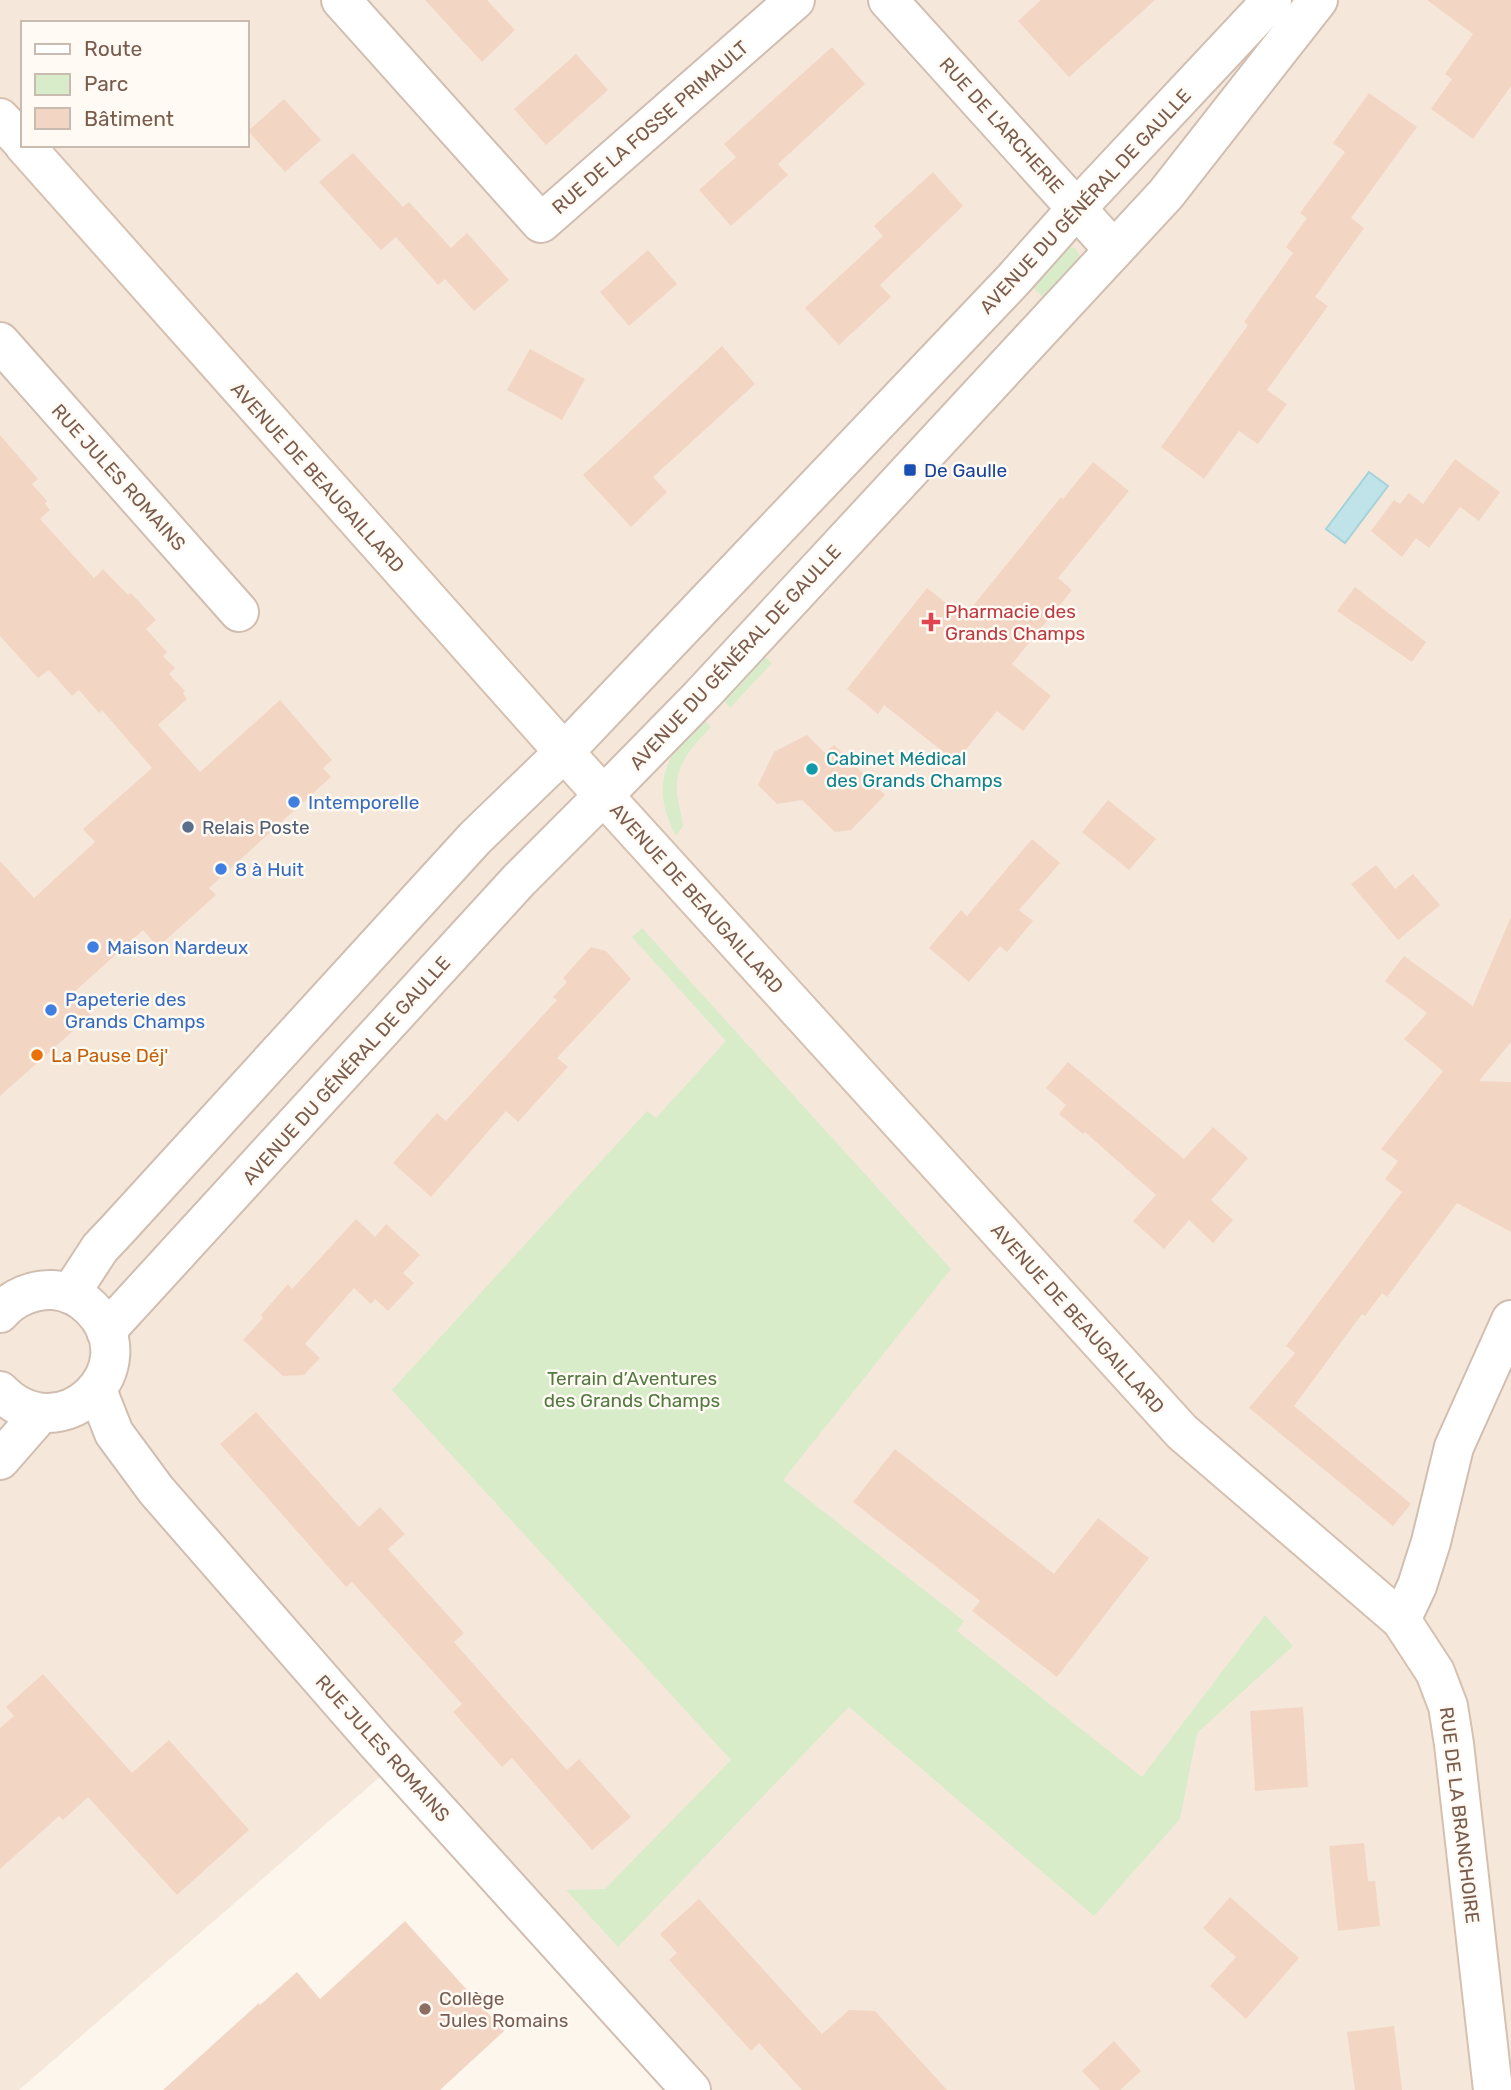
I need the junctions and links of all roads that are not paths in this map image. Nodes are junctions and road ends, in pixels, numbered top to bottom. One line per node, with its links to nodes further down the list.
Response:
1 (341, 0): 2 (street, RUE DE LA FOSSE PRIMAULT)
2 (795, 0)
3 (888, 0): 9 (street, RUE DE L'ARCHERIE)
4 (1272, 0): 9 (street, AVENUE DU GÉNÉRAL DE GAULLE)
5 (1318, 0): 10 (street, AVENUE DU GÉNÉRAL DE GAULLE)
6 (0, 118): 7 (street, AVENUE DE BEAUGAILLARD)
7 (21, 141)
8 (27, 147): 13 (street, AVENUE DE BEAUGAILLARD)
9 (1077, 208): 10 (street, RUE DE L'ARCHERIE); 13 (street, AVENUE DU GÉNÉRAL DE GAULLE)
10 (1114, 250): 14 (street, AVENUE DU GÉNÉRAL DE GAULLE)
11 (0, 342): 12 (street, RUE JULES ROMAINS)
12 (239, 612)
13 (564, 752): 14 (street, AVENUE DE BEAUGAILLARD); 15 (street, AVENUE DU GÉNÉRAL DE GAULLE)
14 (604, 795): 18 (street, AVENUE DU GÉNÉRAL DE GAULLE); 23 (street, AVENUE DE BEAUGAILLARD)
15 (70, 1294): 16 (street); 18 (street)
16 (1, 1310)
17 (1511, 1320): 23 (street)
18 (106, 1331): 19 (street)
19 (97, 1390): 21 (street); 24 (street, RUE JULES ROMAINS)
20 (0, 1391): 21 (street)
21 (41, 1413): 22 (street)
22 (0, 1461)
23 (1401, 1620): 25 (street, RUE DE LA BRANCHOIRE)
24 (691, 2090)
25 (1493, 2090)

